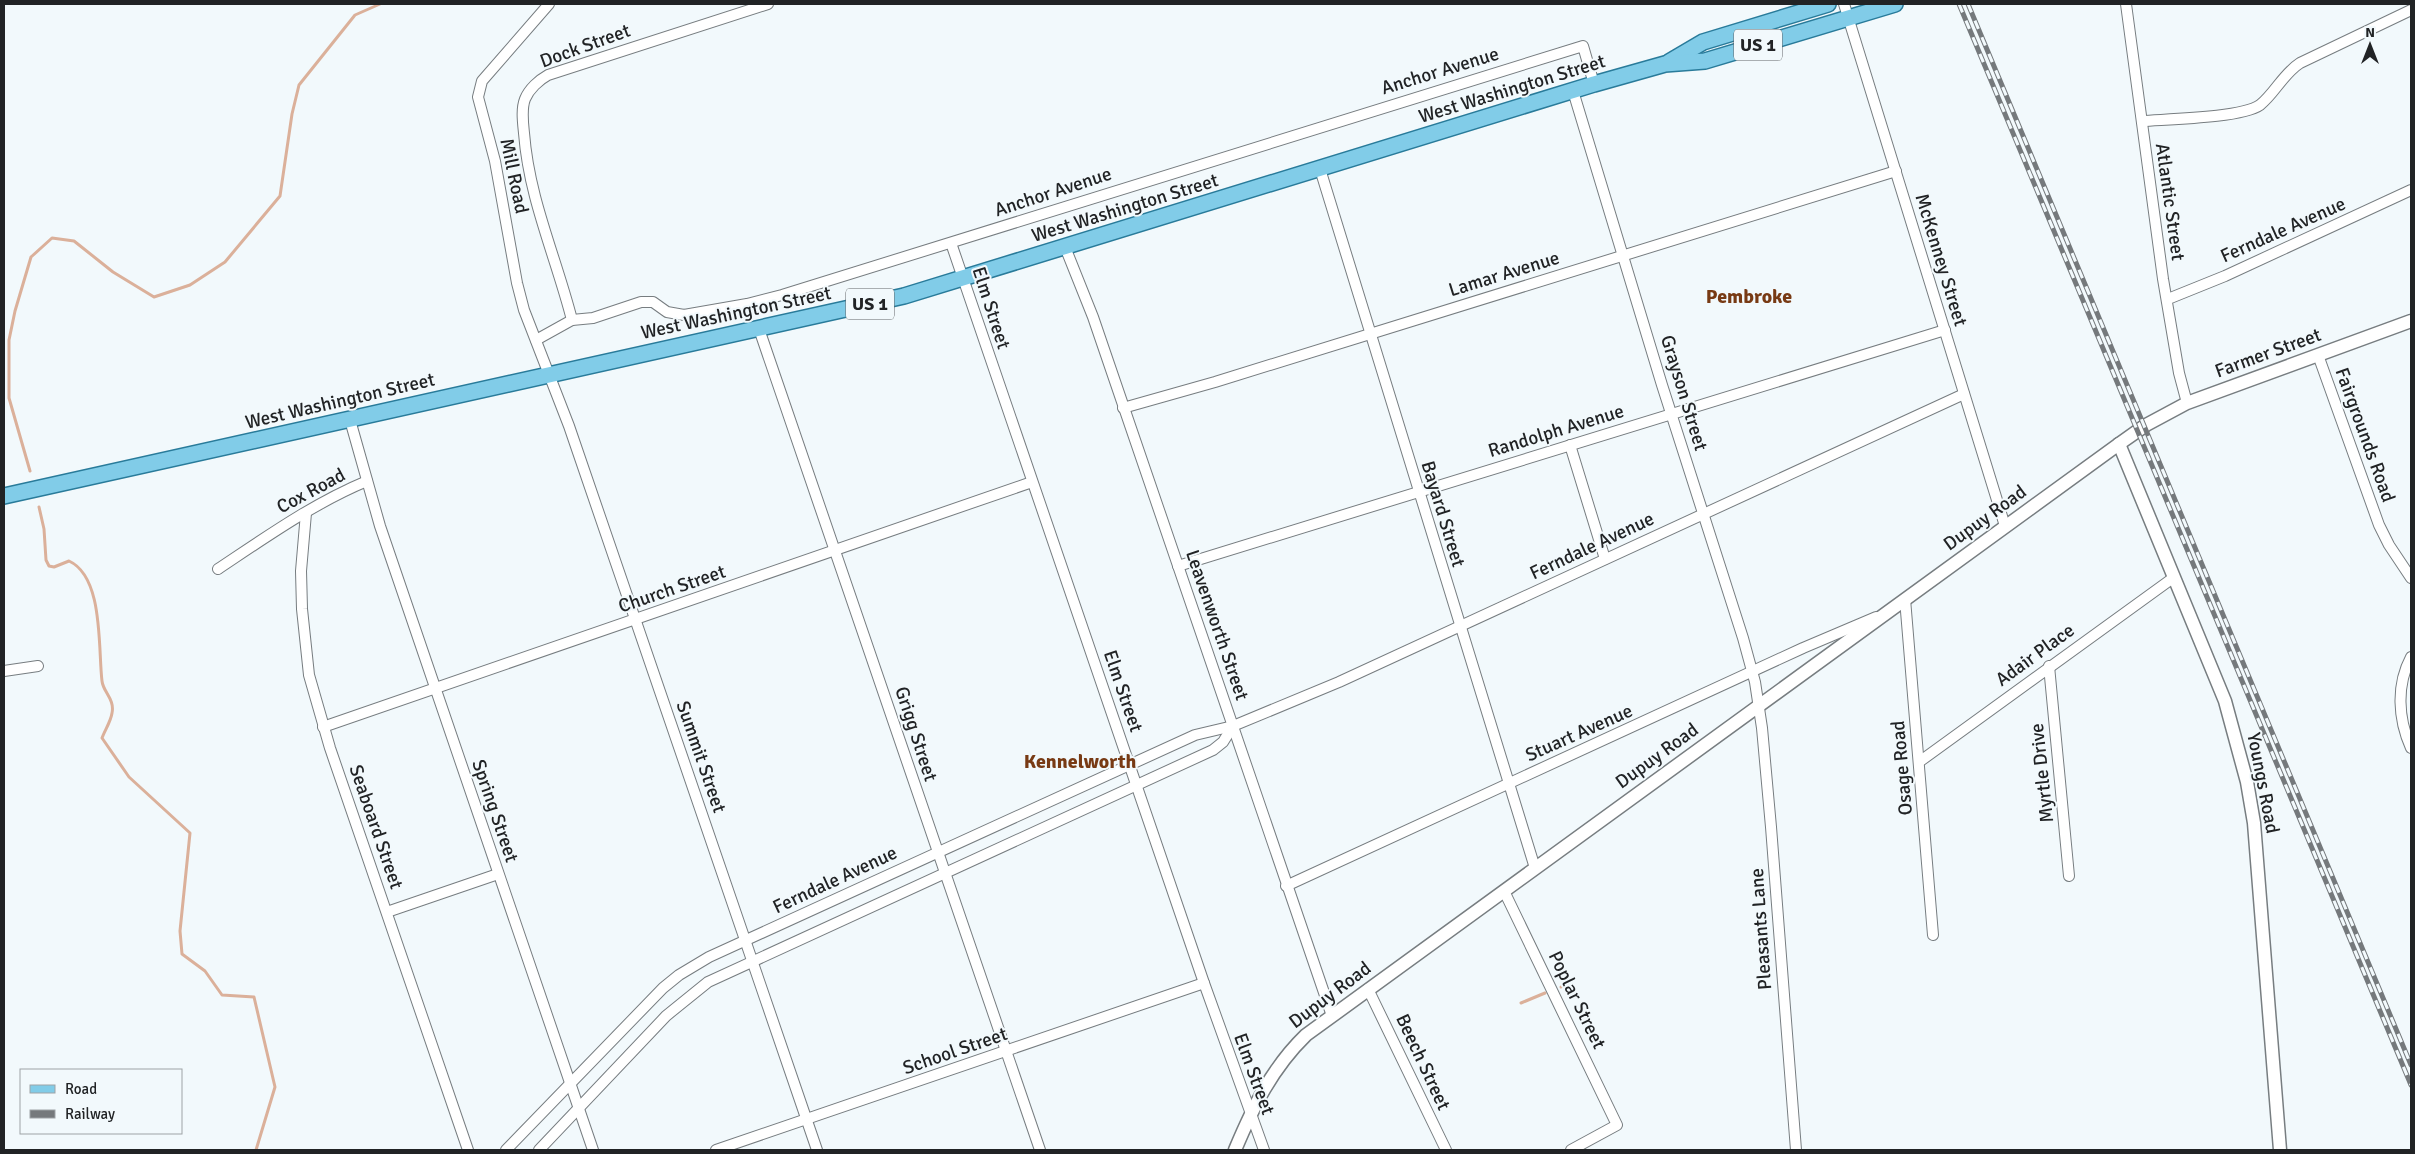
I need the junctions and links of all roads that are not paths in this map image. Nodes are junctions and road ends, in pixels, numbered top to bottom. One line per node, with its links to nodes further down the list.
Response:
1 (549, 4): 25 (street, Mill Road)
2 (768, 4): 20 (street, Dock Street)
3 (1828, 4): 8 (main road, West Washington Street / US 1)
4 (1895, 4): 7 (main road, West Washington Street / US 1)
5 (2126, 4): 11 (street, Atlantic Street)
6 (2411, 10): 11 (street)
7 (1846, 11): 8 (main road, West Washington Street / US 1); 13 (street, McKenney Street)
8 (1666, 64): 9 (main road, West Washington Street / US 1)
9 (1594, 84): 10 (main road, West Washington Street / US 1); 15 (street, Anchor Avenue)
10 (1573, 91): 12 (main road, West Washington Street / US 1); 17 (street, Grayson Street)
11 (2142, 121): 19 (street, Atlantic Street)
12 (1320, 169): 16 (main road, West Washington Street / US 1); 24 (street, Bayard Street)
13 (1896, 171): 17 (street, Lamar Avenue); 23 (street, McKenney Street)
14 (2411, 190): 19 (street, Ferndale Avenue)
15 (951, 243): 18 (street, Elm Street); 20 (street, Anchor Avenue)
16 (1065, 247): 18 (main road, West Washington Street / US 1); 30 (street, Leavenworth Street)
17 (1624, 255): 24 (street, Lamar Avenue); 31 (street, Grayson Street)
18 (963, 278): 22 (main road, West Washington Street / US 1); 37 (street, Elm Street)
19 (2168, 299): 29 (street, Atlantic Street)
20 (572, 320): 25 (street, Anchor Avenue)
21 (2411, 321): 26 (street, Farmer Street)
22 (759, 329): 27 (main road, West Washington Street / US 1); 43 (street, Grigg Street)
23 (1944, 330): 28 (street, McKenney Street); 31 (street, Randolph Avenue)
24 (1369, 334): 30 (street, Lamar Avenue); 38 (street, Bayard Street)
25 (536, 340): 27 (street, Mill Road)
26 (2318, 355): 29 (street, Farmer Street); 48 (street, Fairgrounds Road)
27 (550, 375): 32 (main road, West Washington Street / US 1); 51 (street, Summit Street)
28 (1964, 394): 41 (street, Ferndale Avenue); 42 (street, McKenney Street)
29 (2187, 403): 33 (street, Farmer Street)
30 (1123, 408): 45 (street, Leavenworth Street)
31 (1672, 414): 35 (street, Randolph Avenue); 41 (street, Grayson Street)
32 (350, 420): 36 (street, Cox Road); 39 (main road, West Washington Street / US 1)
33 (2141, 428): 34 (street, Dupuy Road)
34 (2119, 444): 42 (street, Dupuy Road); 47 (street, Youngs Road)
35 (1570, 445): 38 (street, Randolph Avenue); 44 (street)
36 (367, 481): 40 (street, Cox Road); 58 (street, Spring Street)
37 (1032, 482): 43 (street, Church Street); 64 (street, Elm Street)
38 (1418, 492): 45 (street, Randolph Avenue); 52 (street, Bayard Street)
39 (4, 496)
40 (306, 512): 46 (street, Cox Road); 61 (street, Seaboard Street)
41 (1703, 514): 44 (street, Ferndale Avenue); 57 (street, Grayson Street)
42 (2005, 526): 49 (street, Dupuy Road)
43 (835, 551): 51 (street, Church Street); 67 (street, Grigg Street)
44 (1605, 559): 52 (street, Ferndale Avenue)
45 (1178, 566): 60 (street, Leavenworth Street)
46 (218, 569)
47 (2173, 578): 55 (street, Adair Place); 98 (street, Youngs Road)
48 (2411, 578)
49 (1905, 599): 50 (street, Dupuy Road); 63 (street, Osage Road)
50 (1886, 612): 57 (street, Stuart Avenue); 59 (street, Dupuy Road)
51 (636, 620): 58 (street, Church Street); 76 (street, Summit Street)
52 (1460, 625): 60 (street, Ferndale Avenue); 65 (street, Bayard Street)
53 (2411, 657): 62 (street)
54 (38, 666): 56 (street)
55 (2049, 666): 63 (street, Adair Place); 71 (street, Myrtle Drive)
56 (4, 671)
57 (1752, 672): 59 (street, Grayson Street); 65 (street, Stuart Avenue)
58 (435, 688): 61 (street, Church Street); 69 (street, Spring Street)
59 (1758, 705): 68 (street, Dupuy Road); 97 (street, Pleasants Lane)
60 (1233, 726): 64 (street, Ferndale Avenue); 66 (street); 72 (street, Leavenworth Street)
61 (323, 727): 74 (street, Seaboard Street)
62 (2411, 748)
63 (1919, 762): 75 (street, Osage Road)
64 (1130, 764): 66 (street, Elm Street); 67 (street, Ferndale Avenue)
65 (1508, 784): 68 (street, Bayard Street); 72 (street, Stuart Avenue)
66 (1137, 786): 70 (street); 78 (street, Elm Street)
67 (938, 853): 70 (street, Grigg Street); 76 (street, Ferndale Avenue)
68 (1535, 868): 73 (street, Dupuy Road)
69 (498, 874): 74 (street); 82 (street, Spring Street)
70 (945, 874): 77 (street); 81 (street, Grigg Street)
71 (2069, 876)
72 (1286, 886): 80 (street, Leavenworth Street)
73 (1504, 891): 79 (street, Dupuy Road); 96 (street, Poplar Street)
74 (387, 912): 86 (street, Seaboard Street)
75 (1933, 935)
76 (745, 941): 77 (street, Summit Street); 82 (street, Ferndale Avenue)
77 (752, 962): 83 (street); 85 (street, Summit Street)
78 (1204, 983): 81 (street, School Street); 84 (street, Elm Street)
79 (1368, 989): 80 (street, Dupuy Road); 95 (street, Beech Street)
80 (1332, 1016): 84 (street, Dupuy Road)
81 (1007, 1052): 85 (street, School Street); 92 (street, Grigg Street)
82 (571, 1084): 83 (street, Spring Street); 87 (street, Ferndale Avenue)
83 (579, 1109): 88 (street); 89 (street, Spring Street)
84 (1250, 1114): 93 (street, Dupuy Road); 94 (street, Elm Street)
85 (806, 1119): 90 (street, School Street); 91 (street, Summit Street)
86 (467, 1147)
87 (506, 1150)
88 (539, 1150)
89 (593, 1150)
90 (716, 1150)
91 (817, 1150)
92 (1040, 1150)
93 (1235, 1150)
94 (1264, 1150)
95 (1446, 1150)
96 (1571, 1150)
97 (1796, 1150)
98 (2280, 1150)

